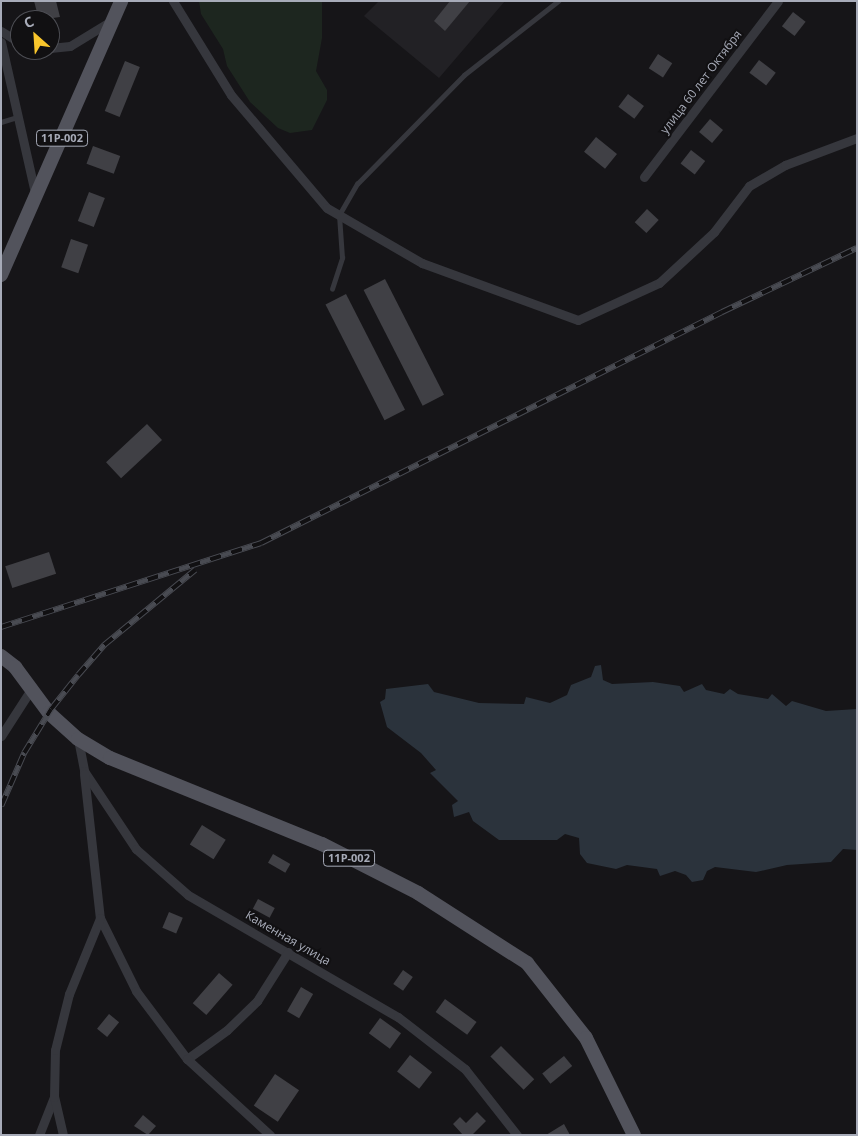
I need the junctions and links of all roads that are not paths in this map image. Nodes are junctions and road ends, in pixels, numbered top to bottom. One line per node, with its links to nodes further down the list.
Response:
1 (121, 1): 5 (main road, 11Р-002)
2 (173, 1): 13 (street)
3 (558, 1): 13 (lane)
4 (778, 1): 11 (street, улица 60 лет Октября)
5 (113, 19): 7 (street); 12 (main road, 11Р-002)
6 (1, 42): 8 (street)
7 (60, 47)
8 (17, 117): 9 (lane); 12 (street)
9 (1, 122)
10 (857, 138): 13 (street)
11 (644, 177)
12 (36, 197): 14 (main road, 11Р-002)
13 (339, 215): 15 (lane)
14 (1, 275)
15 (332, 288)
16 (1, 656): 17 (main road, 11Р-002)
17 (30, 691): 18 (street); 19 (main road, 11Р-002)
18 (1, 736)
19 (78, 739): 20 (street, Каменная улица); 29 (main road, 11Р-002)
20 (84, 770): 21 (street); 22 (street, Каменная улица)
21 (100, 918): 23 (street); 24 (street)
22 (288, 952): 23 (street); 28 (street, Каменная улица)
23 (187, 1059): 27 (street)
24 (54, 1097): 25 (street); 26 (street)
25 (39, 1135)
26 (63, 1135)
27 (270, 1135)
28 (517, 1135)
29 (634, 1135)

